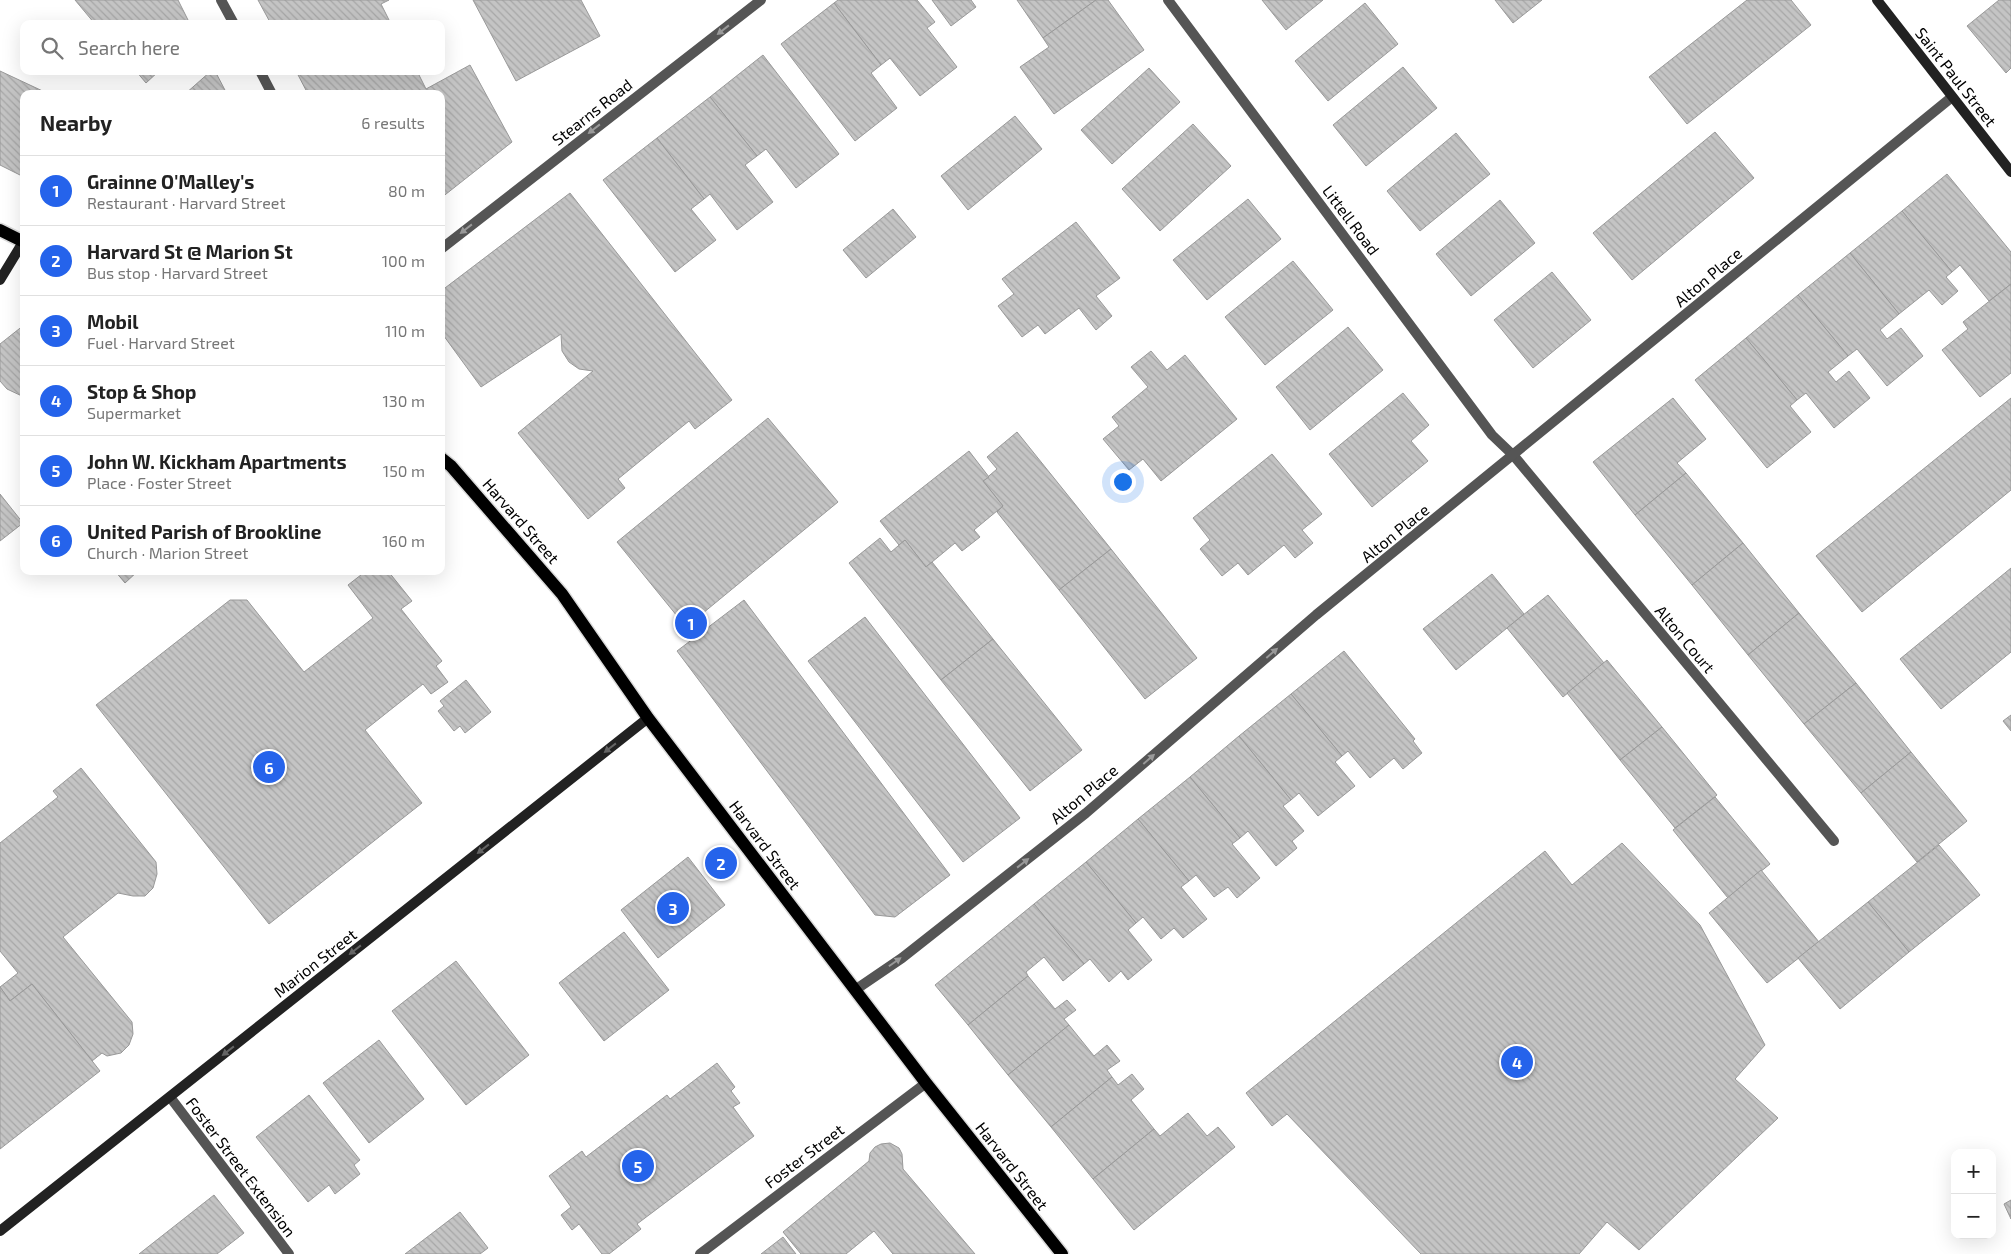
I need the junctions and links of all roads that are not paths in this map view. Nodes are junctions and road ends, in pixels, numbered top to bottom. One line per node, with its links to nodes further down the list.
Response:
1 (221, 0): 5 (street)
2 (762, 0): 12 (street, Stearns Road, one-way to 12)
3 (1168, 0): 15 (street, Littell Road)
4 (1877, 0): 8 (street, Saint Paul Street)
5 (232, 20)
6 (262, 75): 7 (street)
7 (270, 90)
8 (1952, 97): 9 (street, Saint Paul Street); 15 (street, Alton Place)
9 (2011, 172)
10 (0, 230): 11 (main road)
11 (20, 240)
12 (445, 246)
13 (20, 248): 14 (street)
14 (0, 280)
15 (1514, 456): 18 (street, Alton Court); 19 (street, Alton Place, one-way to 15)
16 (445, 462): 17 (main road, Harvard Street)
17 (648, 718): 19 (main road, Harvard Street); 21 (street, Marion Street, one-way to 21)
18 (1834, 841)
19 (855, 990): 20 (main road, Harvard Street)
20 (926, 1083): 24 (street, Foster Street); 25 (main road, Harvard Street)
21 (170, 1097): 22 (street, Marion Street); 23 (street, Foster Street Extension)
22 (0, 1231)
23 (289, 1254)
24 (700, 1254)
25 (1062, 1254)

